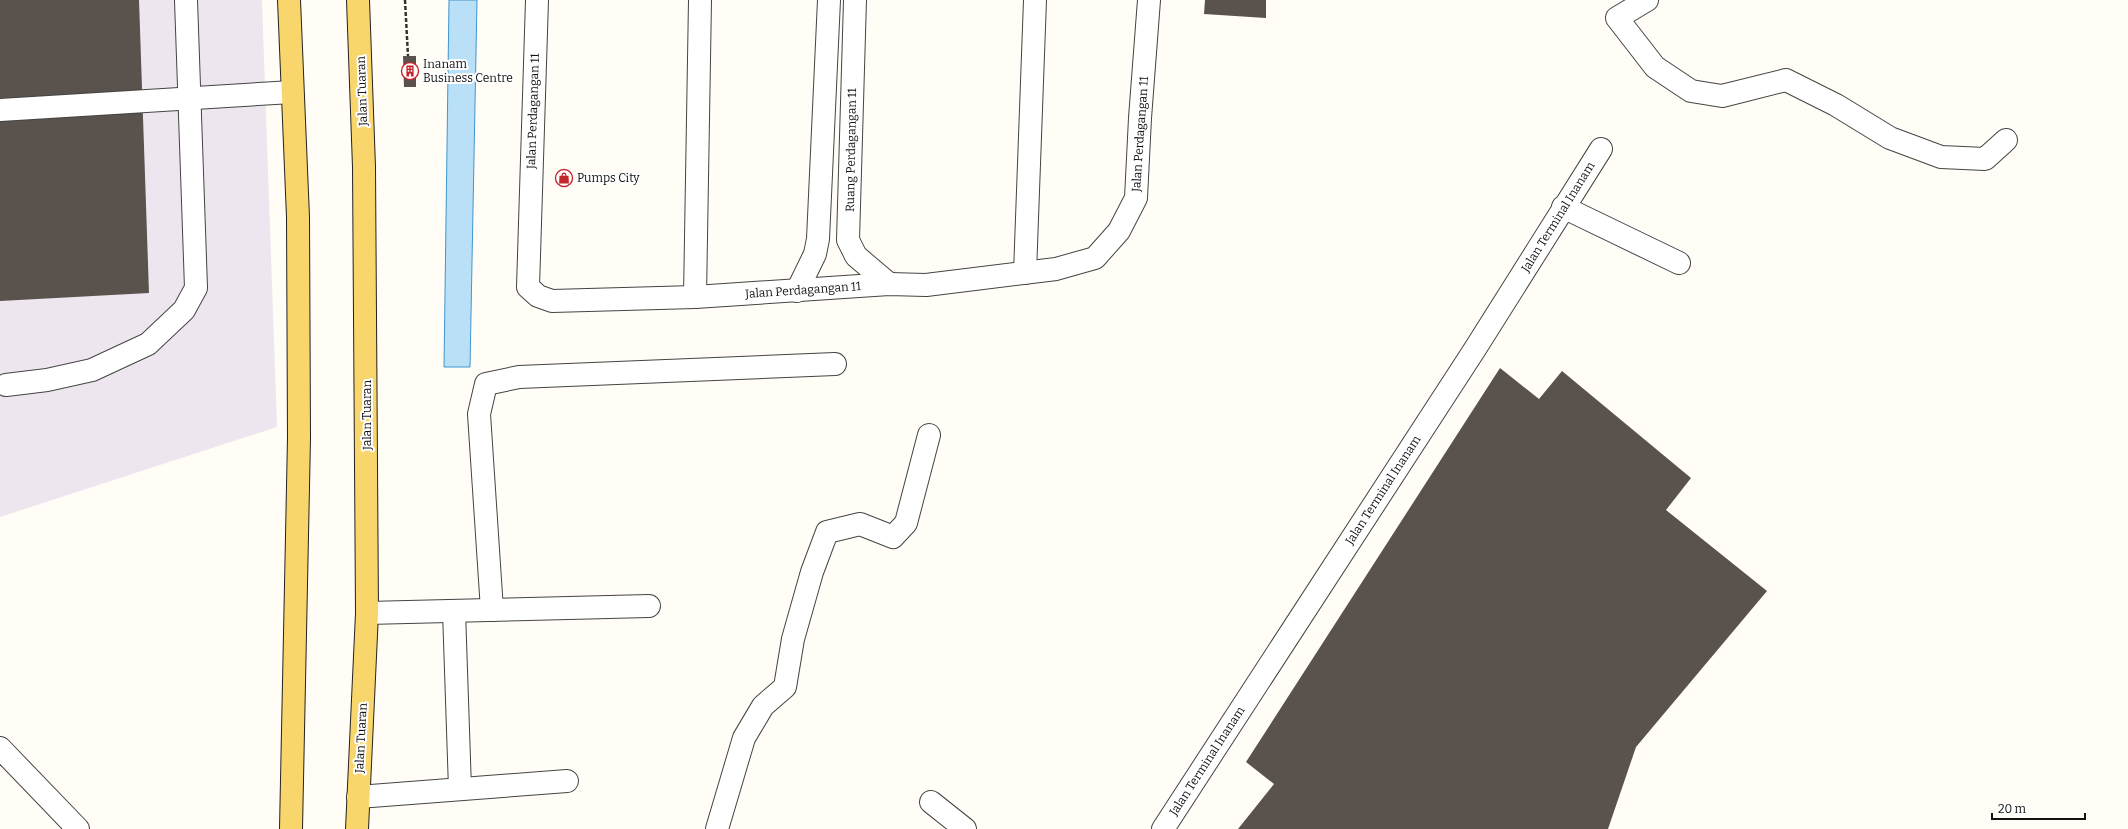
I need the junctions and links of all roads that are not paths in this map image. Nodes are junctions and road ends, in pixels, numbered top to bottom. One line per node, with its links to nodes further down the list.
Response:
1 (186, 0): 12 (lane)
2 (289, 0): 11 (main road)
3 (358, 0): 28 (main road, Jalan Tuaran)
4 (537, 0): 21 (lane, Jalan Perdagangan 11)
5 (700, 0): 21 (lane)
6 (829, 0): 20 (lane)
7 (854, 0): 19 (lane, Ruang Perdagangan 11)
8 (1035, 0): 18 (lane)
9 (1149, 0): 18 (lane, Jalan Perdagangan 11)
10 (1647, 0): 14 (lane)
11 (292, 92): 12 (lane); 35 (main road)
12 (190, 99): 13 (lane); 23 (lane)
13 (0, 110)
14 (2006, 140)
15 (1601, 149): 16 (lane, Jalan Terminal Inanam)
16 (1563, 207): 17 (lane); 39 (lane, Jalan Terminal Inanam)
17 (1679, 263)
18 (1025, 273): 19 (lane, Jalan Perdagangan 11)
19 (889, 284): 20 (lane, Jalan Perdagangan 11)
20 (797, 291): 21 (lane, Jalan Perdagangan 11)
21 (695, 297)
22 (835, 364): 26 (lane)
23 (6, 385)
24 (929, 435): 37 (lane)
25 (649, 606): 26 (lane)
26 (492, 610): 27 (lane)
27 (454, 611): 28 (lane); 31 (lane)
28 (368, 613): 32 (main road, Jalan Tuaran)
29 (0, 748): 34 (lane)
30 (567, 781): 31 (lane)
31 (460, 789): 32 (lane)
32 (358, 797): 36 (main road, Jalan Tuaran)
33 (931, 802): 38 (lane)
34 (78, 829)
35 (291, 829)
36 (357, 829)
37 (717, 829)
38 (965, 829)
39 (1163, 829)

